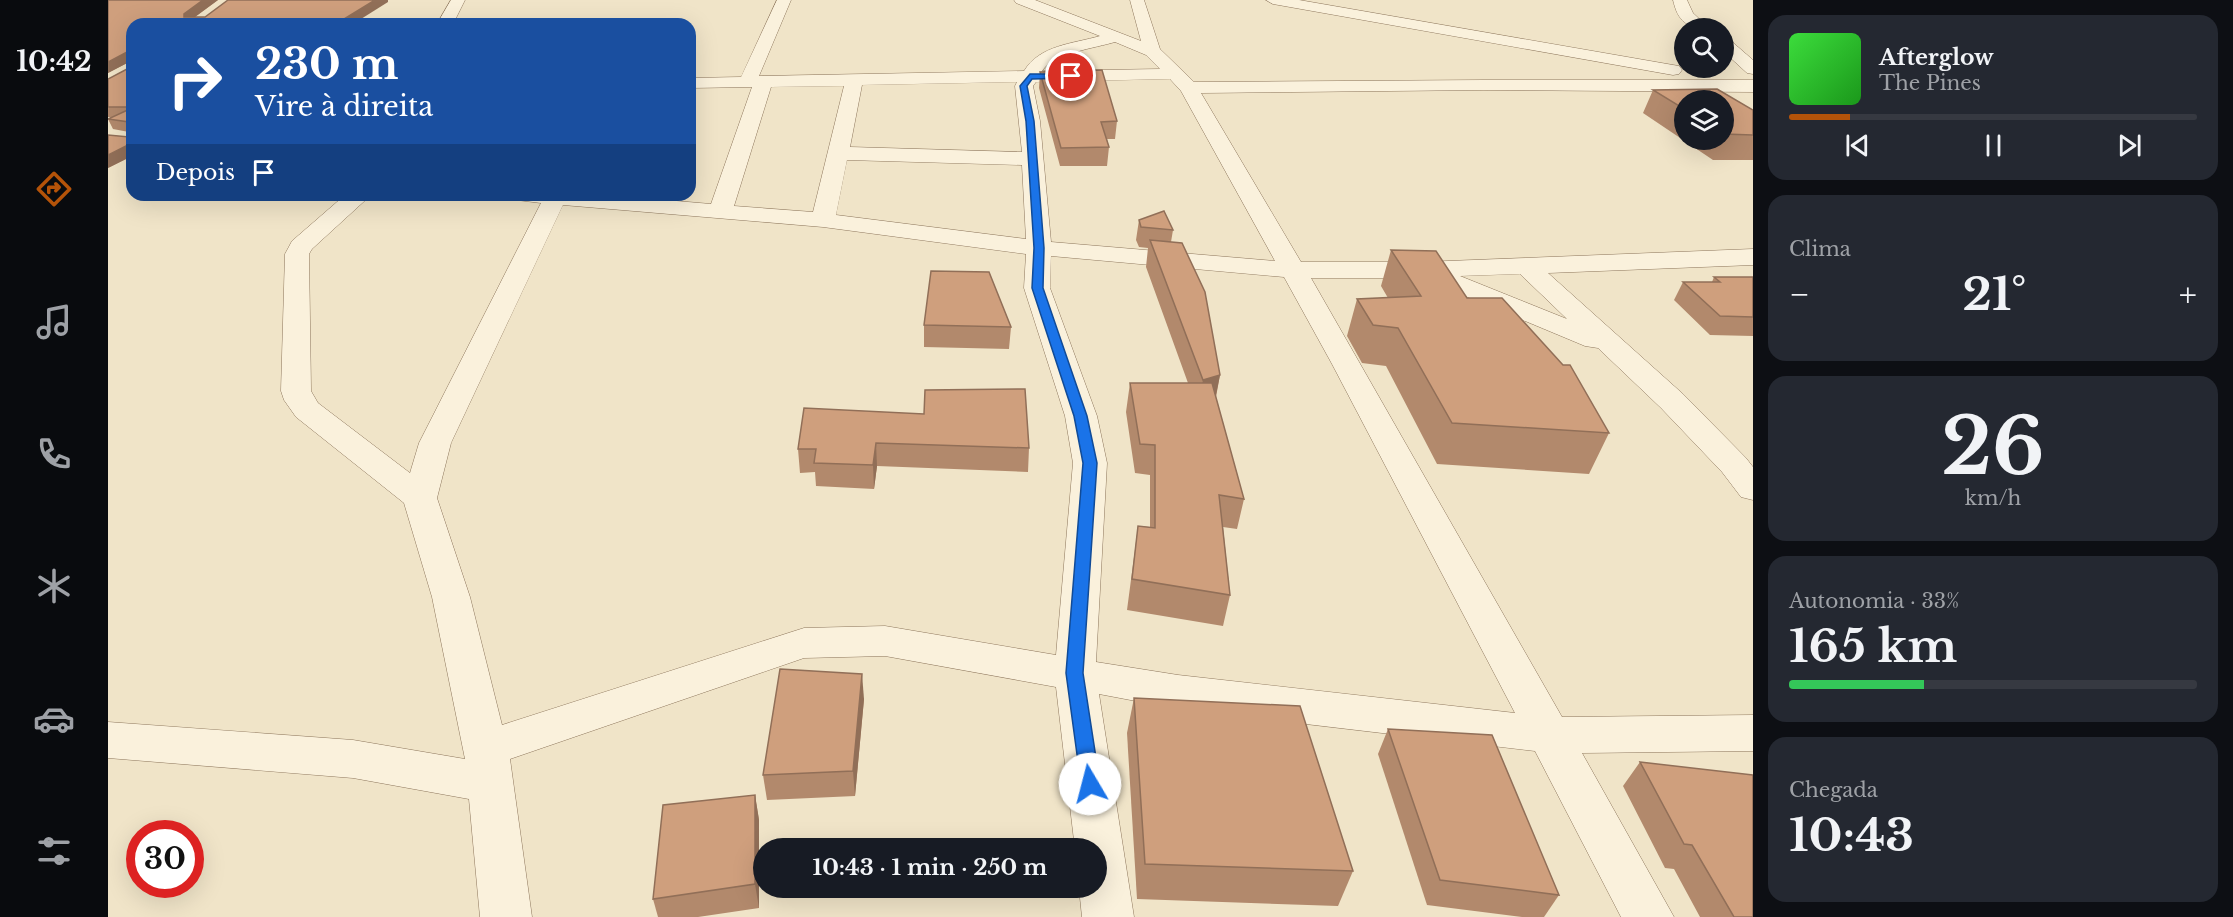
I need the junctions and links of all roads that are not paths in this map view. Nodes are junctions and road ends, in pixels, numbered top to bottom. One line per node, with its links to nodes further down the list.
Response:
1 (459, 0): 7 (street)
2 (784, 0): 17 (street)
3 (1021, 0): 9 (street)
4 (1137, 0): 10 (street)
5 (1273, 0): 18 (street)
6 (1680, 0): 8 (street)
7 (448, 18)
8 (1687, 18)
9 (1116, 37): 10 (street); 13 (street)
10 (1152, 51): 15 (street)
11 (1734, 53): 12 (street)
12 (1753, 69)
13 (1030, 77): 14 (street); 15 (street); 20 (street)
14 (854, 81): 17 (street); 19 (street)
15 (1182, 81): 18 (street); 29 (street)
16 (696, 83): 17 (street)
17 (755, 83): 24 (street)
18 (1753, 85)
19 (838, 153): 20 (street); 25 (street)
20 (1033, 159): 26 (street)
21 (351, 201): 33 (street)
22 (559, 201): 33 (street)
23 (603, 201): 24 (street)
24 (720, 212): 25 (street)
25 (823, 220): 26 (street)
26 (1039, 248): 29 (street); 34 (street)
27 (1753, 257): 28 (street)
28 (1526, 266): 30 (street); 31 (street)
29 (1293, 270): 30 (street); 36 (street)
30 (1422, 270): 31 (street)
31 (1611, 346): 32 (street)
32 (1753, 489)
33 (420, 498): 38 (street)
34 (1075, 673): 36 (street); 38 (street); 40 (street)
35 (1753, 733): 36 (street)
36 (1548, 735): 41 (street)
37 (108, 741): 38 (street)
38 (488, 766): 39 (street)
39 (506, 917)
40 (1108, 917)
41 (1648, 917)

